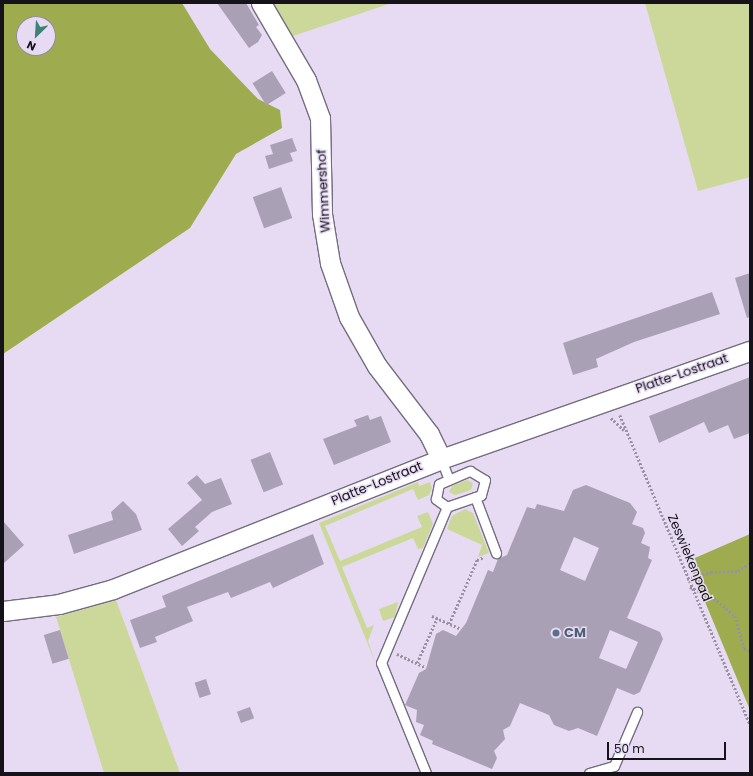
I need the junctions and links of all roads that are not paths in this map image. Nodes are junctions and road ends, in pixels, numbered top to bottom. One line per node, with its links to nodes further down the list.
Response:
1 (261, 3): 3 (street, Wimmershof)
2 (750, 351): 3 (street, Platte-Lostraat)
3 (441, 459): 4 (lane); 8 (street, Platte-Lostraat)
4 (449, 480): 5 (lane); 6 (lane)
5 (475, 497): 6 (lane); 7 (lane)
6 (447, 507): 10 (lane)
7 (496, 553)
8 (3, 610)
9 (637, 712): 11 (lane)
10 (426, 773)
11 (589, 773)

